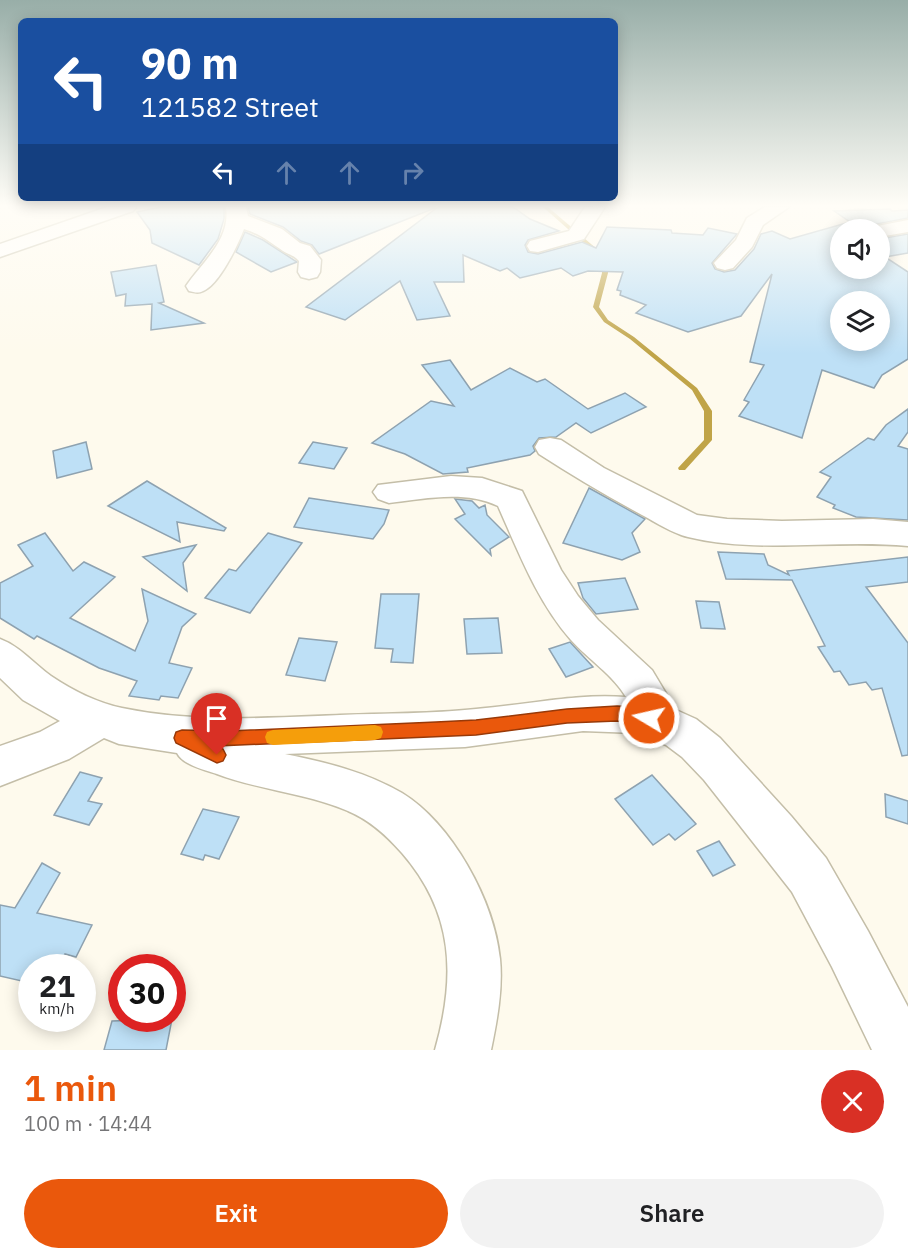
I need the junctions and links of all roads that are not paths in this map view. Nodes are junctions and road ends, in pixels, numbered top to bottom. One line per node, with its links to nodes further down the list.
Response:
1 (222, 256): 6 (street)
2 (306, 256): 5 (street)
3 (731, 256): 4 (street)
4 (725, 263)
5 (309, 272)
6 (198, 286)
7 (550, 447): 9 (street)
8 (389, 492): 12 (street)
9 (908, 534)
10 (0, 655): 11 (street)
11 (99, 720): 13 (street); 14 (street)
12 (661, 722): 13 (street); 16 (street)
13 (182, 738): 15 (street)
14 (0, 766)
15 (464, 1050)
16 (902, 1050)

